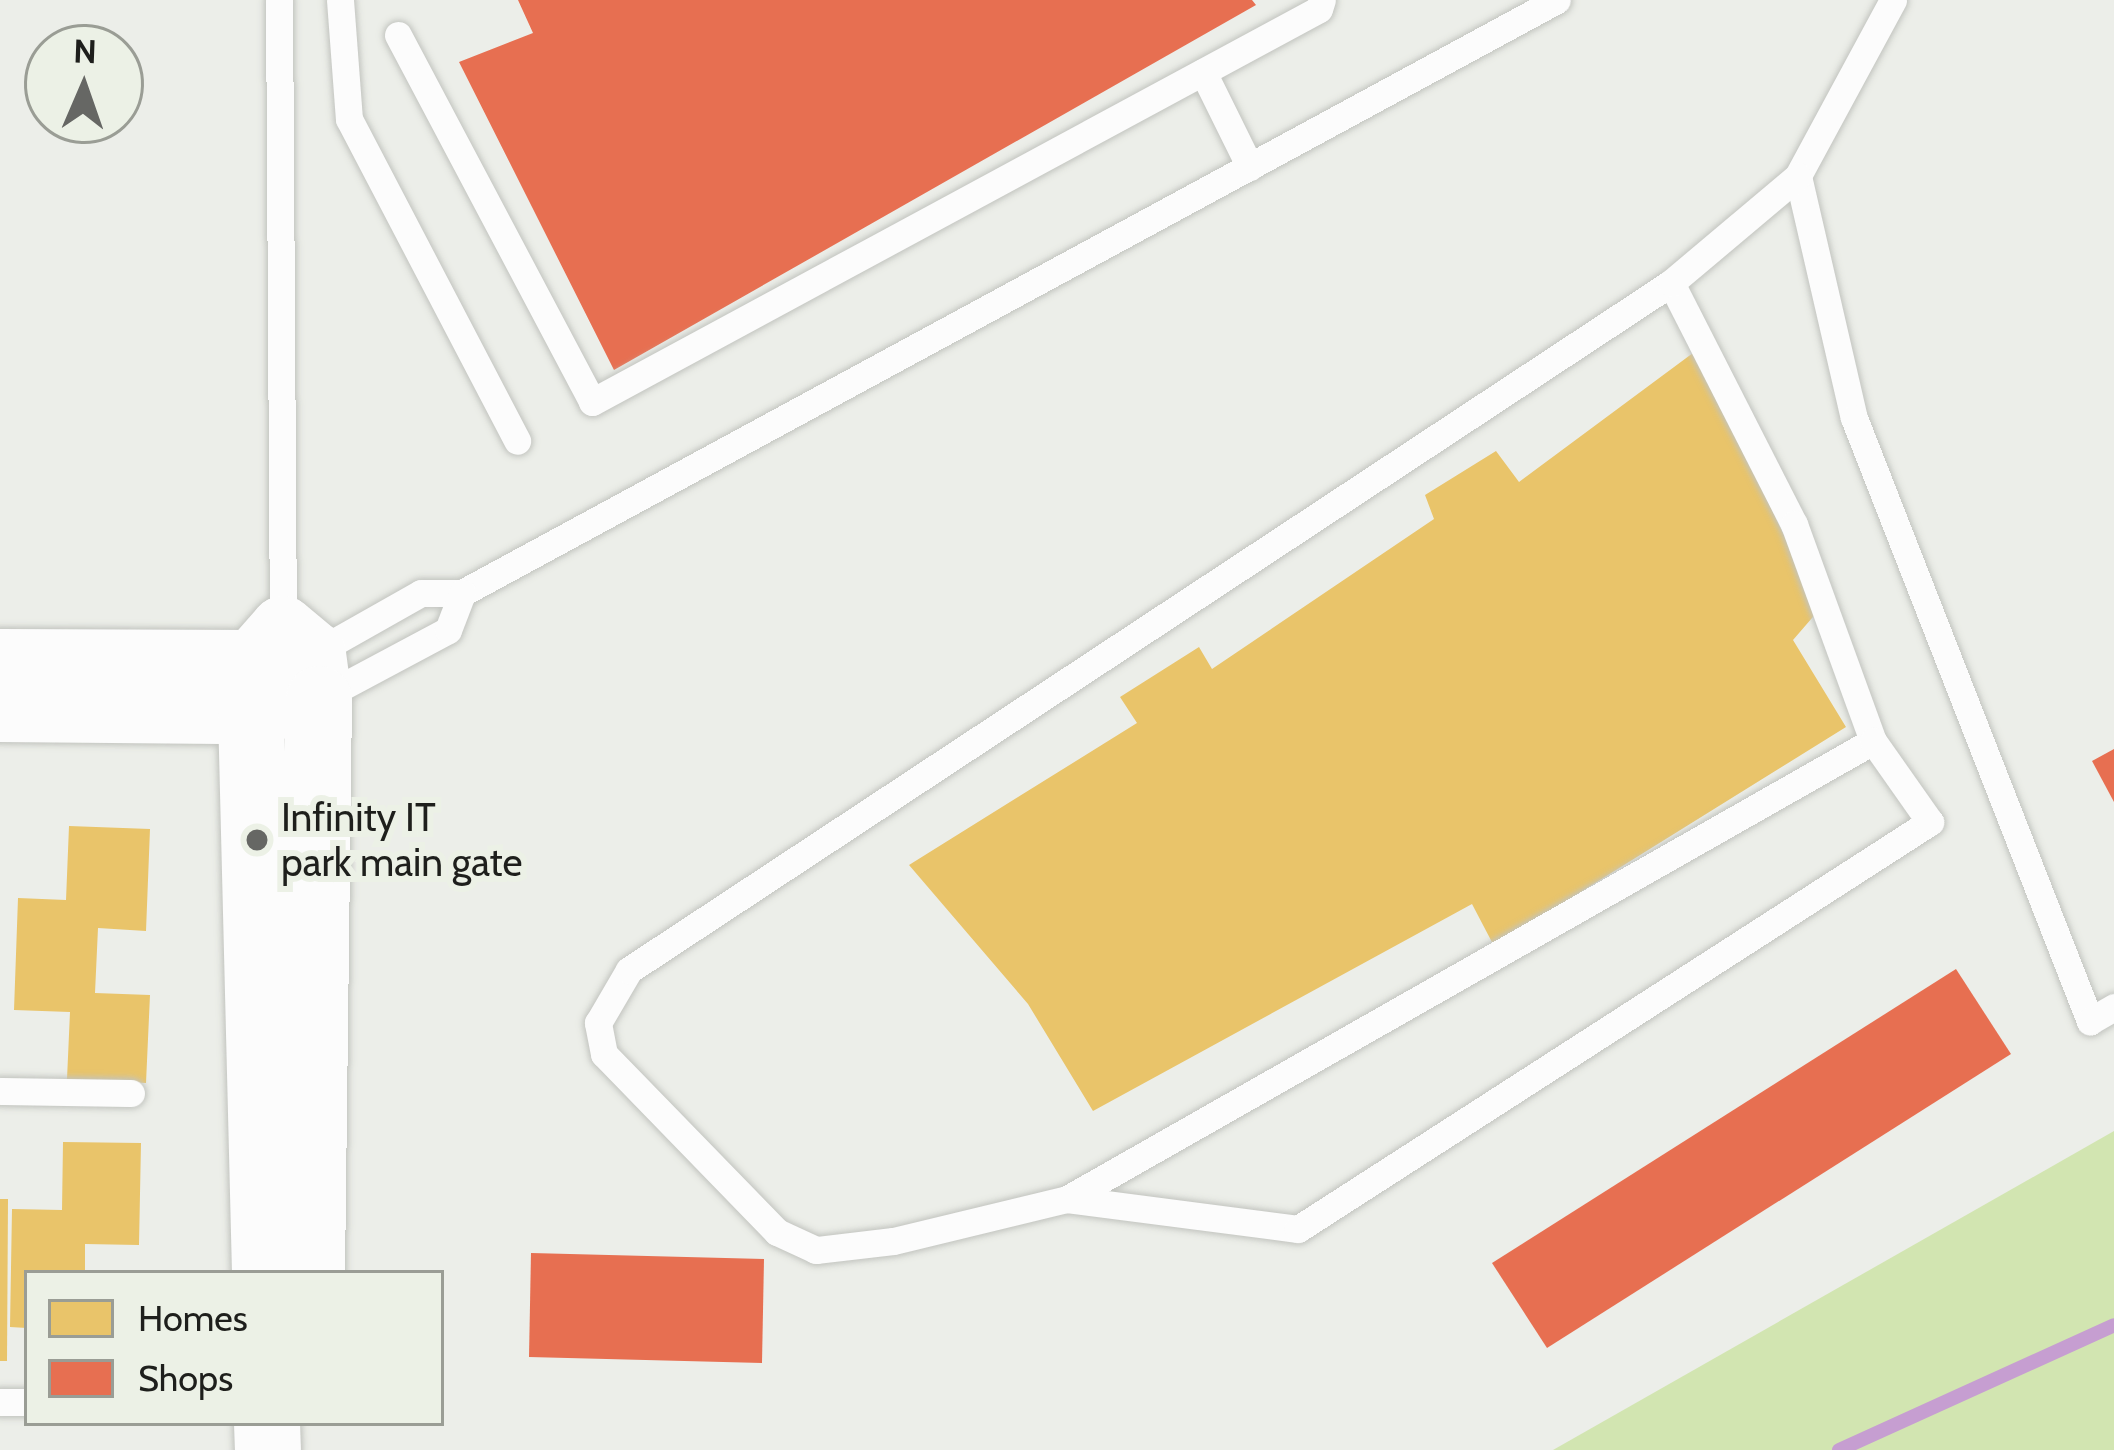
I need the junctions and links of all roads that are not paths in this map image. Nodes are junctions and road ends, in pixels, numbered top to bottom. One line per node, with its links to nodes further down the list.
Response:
1 (279, 0): 14 (lane)
2 (340, 0): 11 (lane)
3 (1322, 0): 7 (lane)
4 (1557, 0): 8 (lane)
5 (1893, 0): 9 (lane)
6 (398, 35): 7 (lane)
7 (1203, 72): 8 (lane)
8 (1250, 167): 12 (lane)
9 (1798, 176): 10 (lane); 17 (lane)
10 (1671, 283): 16 (lane); 20 (lane)
11 (518, 441)
12 (462, 593): 14 (lane); 14 (lane)
13 (0, 662): 14 (main road)
14 (284, 672): 15 (main road); 21 (main road); 22 (main road)
15 (0, 709)
16 (1873, 741): 20 (lane); 20 (lane)
17 (2114, 1007)
18 (0, 1091): 19 (lane)
19 (131, 1093)
20 (1067, 1199)
21 (265, 1270)
22 (312, 1270)

